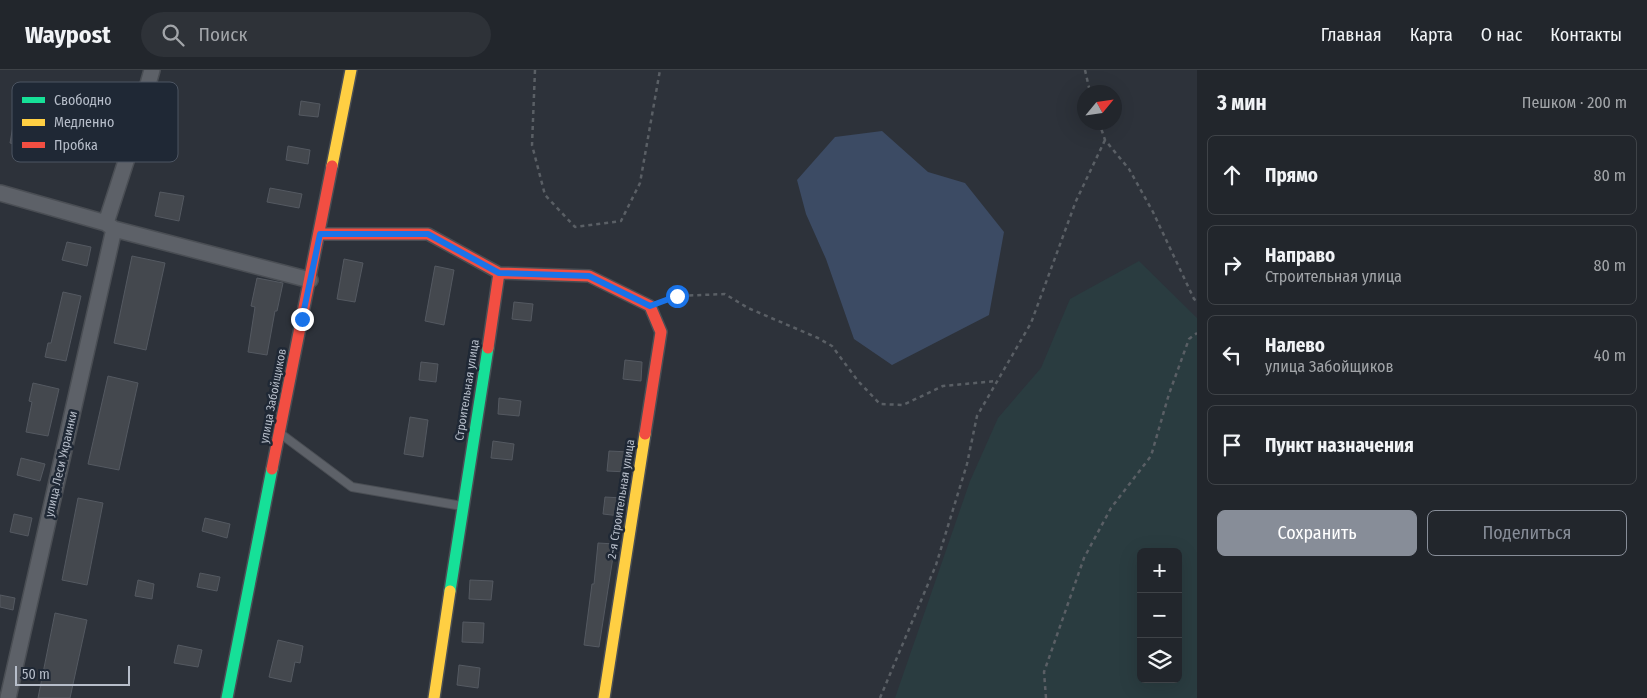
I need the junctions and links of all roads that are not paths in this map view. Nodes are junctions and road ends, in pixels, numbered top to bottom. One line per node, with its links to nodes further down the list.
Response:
1 (351, 70): 5 (street, улица Забойщиков)
2 (126, 162): 4 (street, улица Леси Украинки)
3 (0, 193): 4 (street)
4 (110, 226): 7 (street); 10 (street, улица Леси Украинки)
5 (320, 234): 6 (street); 7 (street, улица Забойщиков)
6 (499, 273): 9 (street, Строительная улица); 13 (street, 2-я Строительная улица)
7 (310, 280): 8 (street, улица Забойщиков)
8 (279, 432): 9 (lane); 11 (street, улица Забойщиков)
9 (463, 506): 12 (street, Строительная улица)
10 (8, 698)
11 (227, 698)
12 (434, 698)
13 (604, 698)

